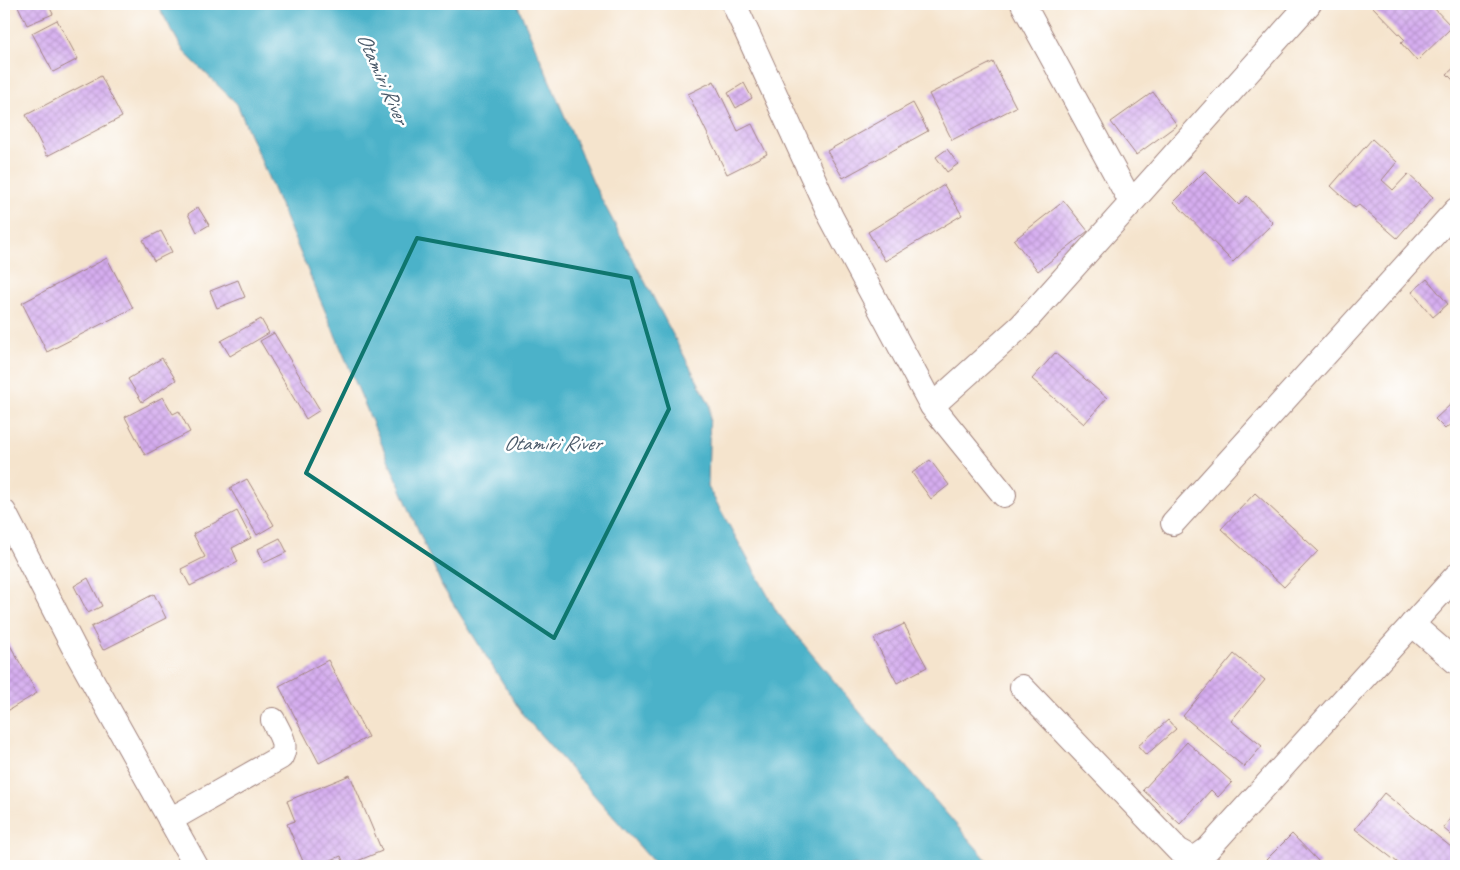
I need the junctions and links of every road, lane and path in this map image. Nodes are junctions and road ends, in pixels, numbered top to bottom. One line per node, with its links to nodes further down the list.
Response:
1 (734, 4): 6 (street)
2 (1023, 4): 4 (street)
3 (1309, 4): 4 (street)
4 (1131, 202): 6 (street)
5 (1456, 210): 9 (street)
6 (932, 406): 7 (street)
7 (1004, 495)
8 (4, 512): 15 (street)
9 (1173, 523)
10 (1456, 576): 11 (street)
11 (1412, 624): 12 (street); 13 (street)
12 (1456, 662)
13 (1022, 687)
14 (273, 720): 15 (street)
15 (170, 820): 16 (street)
16 (196, 866)

